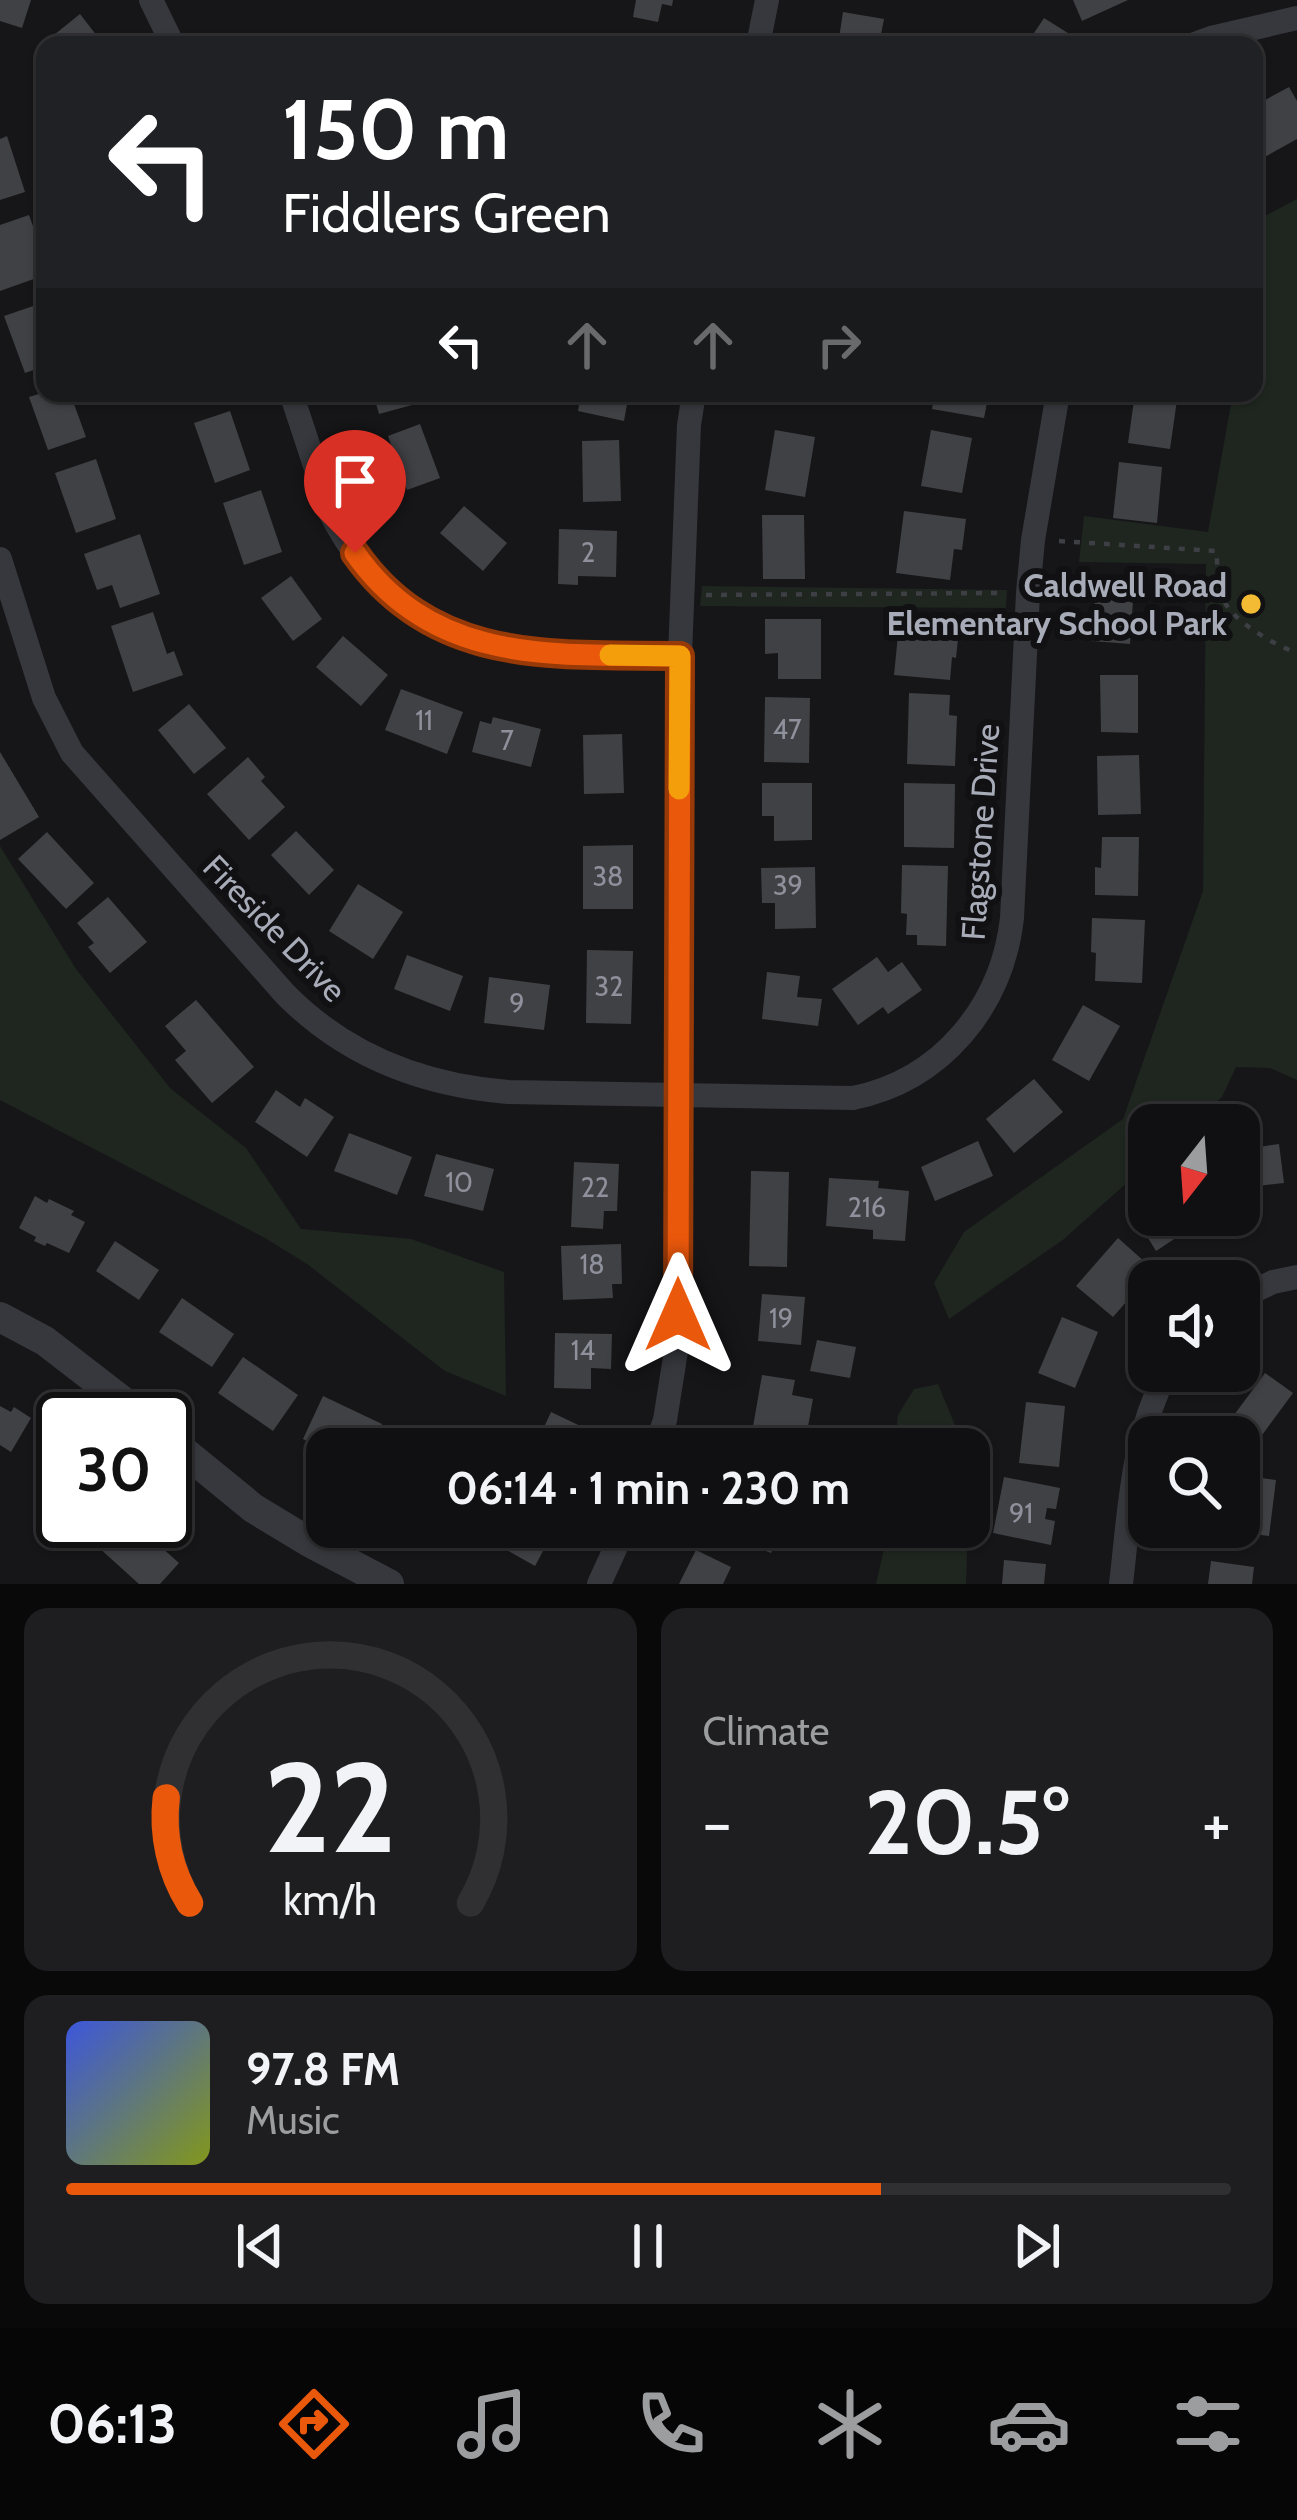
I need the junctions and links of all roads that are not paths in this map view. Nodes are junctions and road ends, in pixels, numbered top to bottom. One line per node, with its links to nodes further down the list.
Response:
1 (151, 0): 4 (street)
2 (767, 0): 5 (street)
3 (1297, 18): 6 (street)
4 (169, 36)
5 (760, 36)
6 (1220, 36)
7 (294, 402): 11 (street)
8 (693, 402): 11 (street)
9 (1056, 402): 12 (street, Flagstone Drive)
10 (0, 559): 12 (street, Fireside Drive)
11 (680, 656): 12 (street)
12 (678, 1094): 18 (street)
13 (1297, 1276): 14 (street)
14 (1260, 1288)
15 (0, 1317): 16 (street)
16 (111, 1392)
17 (1156, 1392): 23 (street)
18 (663, 1428)
19 (192, 1458): 21 (street)
20 (615, 1548): 22 (street)
21 (389, 1584)
22 (599, 1584)
23 (1121, 1584)

